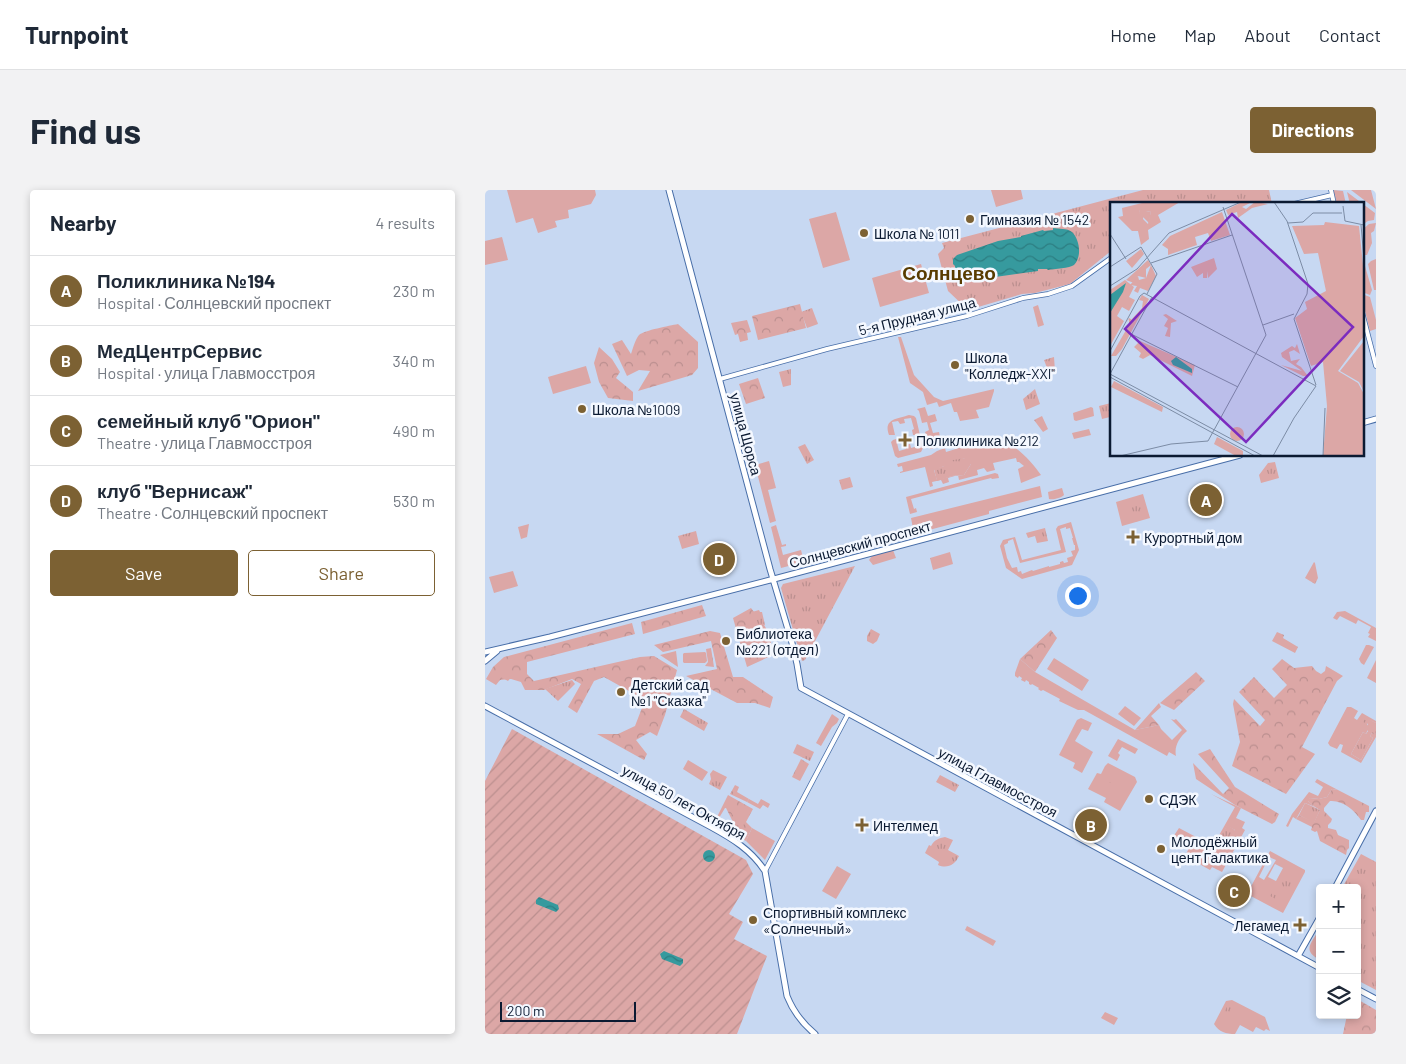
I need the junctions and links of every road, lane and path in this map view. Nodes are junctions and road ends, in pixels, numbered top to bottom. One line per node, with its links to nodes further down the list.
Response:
1 (669, 190): 7 (street, улица Щорса)
2 (1331, 192): 3 (street)
3 (1300, 202)
4 (1110, 259): 7 (street, 5-я Прудная улица)
5 (1363, 316): 6 (street)
6 (1376, 366)
7 (720, 379): 11 (street, улица Щорса)
8 (1376, 420): 9 (street)
9 (1363, 423)
10 (1236, 456): 11 (street, Солнцевский проспект)
11 (774, 578): 12 (street, Солнцевский проспект); 15 (street, улица Щорса)
12 (502, 649): 13 (street, Солнцевский проспект); 14 (street)
13 (485, 652)
14 (485, 661)
15 (800, 685): 17 (street, улица Главмосстроя)
16 (485, 706): 19 (street, улица 50 лет Октября)
17 (849, 714): 19 (street); 22 (street, улица Главмосстроя)
18 (1376, 811): 20 (street)
19 (765, 871): 26 (street, улица 50 лет Октября)
20 (1337, 884)
21 (1316, 923): 22 (street)
22 (1298, 956): 23 (street, улица Главмосстроя)
23 (1316, 966)
24 (1361, 991): 25 (street)
25 (1376, 999)
26 (815, 1034)

